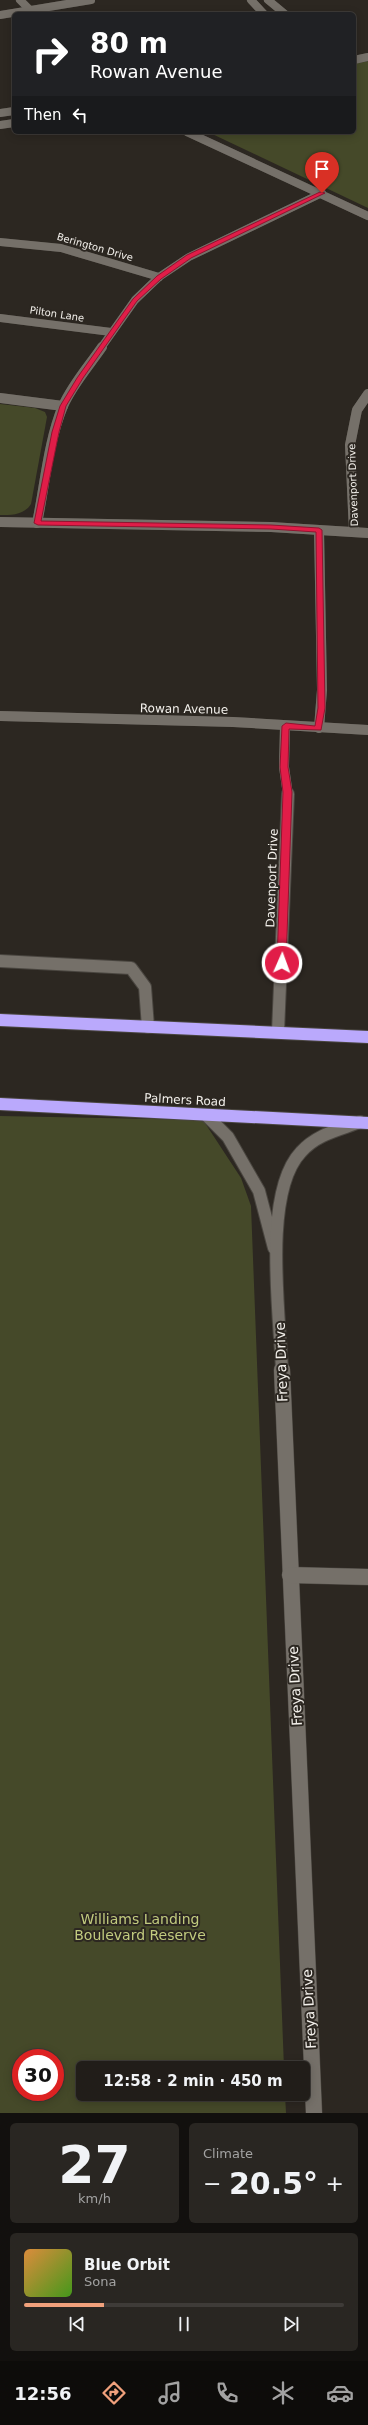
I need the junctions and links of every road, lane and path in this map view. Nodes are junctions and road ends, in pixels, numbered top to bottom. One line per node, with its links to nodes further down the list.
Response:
1 (20, 0): 5 (street)
2 (91, 0): 5 (street)
3 (251, 0): 7 (street)
4 (268, 0): 8 (street)
5 (31, 11): 6 (street)
6 (23, 12)
7 (262, 12)
8 (283, 12)
9 (12, 13): 10 (street)
10 (0, 15)
11 (368, 57): 12 (street)
12 (356, 60)
13 (12, 111): 14 (street)
14 (0, 113)
15 (12, 123): 16 (street)
16 (0, 125)
17 (192, 134): 18 (street)
18 (322, 193): 19 (street); 21 (street)
19 (368, 216)
20 (0, 242): 21 (street, Berington Drive)
21 (159, 277): 23 (street)
22 (0, 318): 23 (street, Pilton Lane)
23 (111, 332): 26 (street)
24 (368, 394): 30 (street, Davenport Drive)
25 (0, 398): 26 (street)
26 (63, 406): 28 (street)
27 (0, 522): 28 (street)
28 (38, 523): 29 (street)
29 (319, 530): 30 (street); 34 (street)
30 (354, 532): 31 (street)
31 (368, 533)
32 (0, 716): 33 (street, Rowan Avenue)
33 (286, 726): 34 (street, Rowan Avenue); 39 (street, Davenport Drive)
34 (319, 728): 35 (street, Rowan Avenue)
35 (368, 730)
36 (0, 961): 38 (street)
37 (0, 1020): 38 (highway)
38 (148, 1027): 39 (highway)
39 (278, 1032): 40 (highway)
40 (368, 1036)
41 (0, 1104): 42 (highway, Palmers Road)
42 (206, 1115): 43 (highway, Palmers Road); 44 (street, Freya Drive)
43 (364, 1123): 44 (street, Freya Drive)
44 (277, 1258): 45 (street, Freya Drive)
45 (290, 1575): 46 (street); 47 (street, Freya Drive)
46 (368, 1577)
47 (314, 2113)

